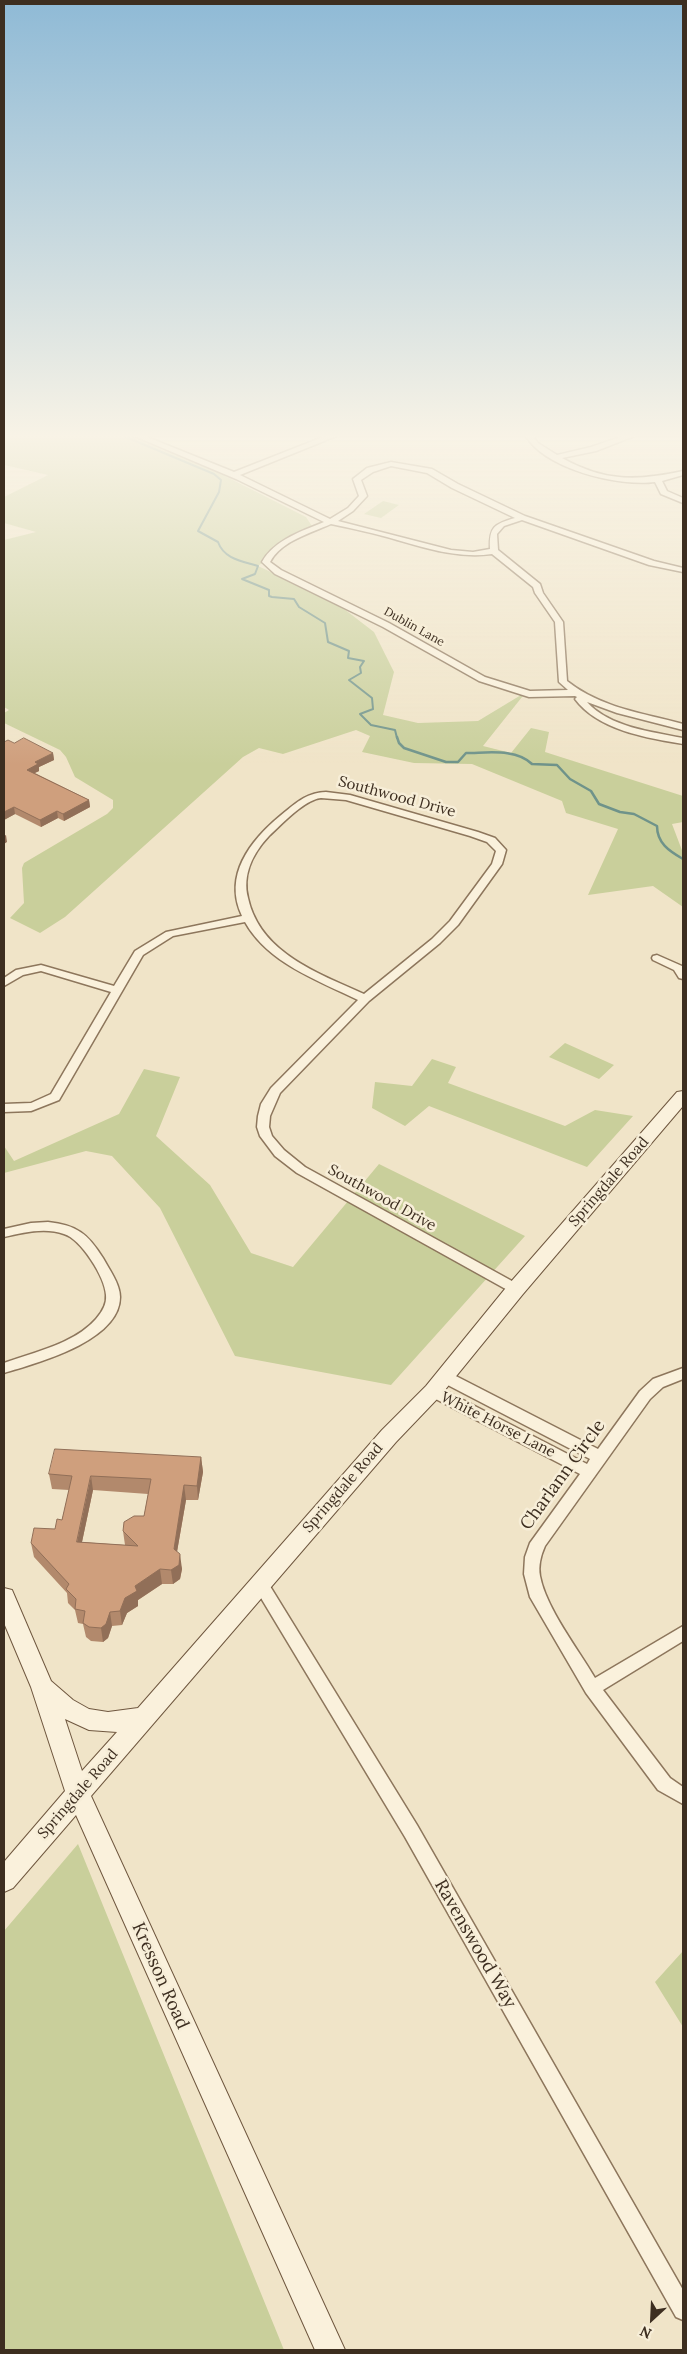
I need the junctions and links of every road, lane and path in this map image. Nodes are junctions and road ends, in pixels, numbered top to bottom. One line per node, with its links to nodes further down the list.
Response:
1 (283, 545): 7 (street, Dublin Lane)
2 (425, 545): 5 (street)
3 (494, 545): 5 (street)
4 (600, 545): 6 (street)
5 (494, 551): 7 (street)
6 (683, 570)
7 (576, 694): 8 (street); 9 (street)
8 (683, 727)
9 (683, 741)
10 (247, 918): 14 (street); 15 (street, Southwood Drive); 15 (street, Southwood Drive)
11 (657, 958): 12 (street)
12 (683, 976)
13 (4, 984): 14 (street)
14 (115, 990): 17 (street)
15 (365, 999): 19 (street, Southwood Drive)
16 (683, 1096): 19 (main road, Springdale Road)
17 (4, 1108)
18 (4, 1233): 20 (street)
19 (516, 1289): 22 (main road, Springdale Road)
20 (4, 1368)
21 (683, 1373): 23 (street, Charlann Circle)
22 (439, 1384): 23 (street, White Horse Lane); 24 (street, White Horse Lane); 25 (main road, Springdale Road)
23 (600, 1458): 24 (street, Charlann Circle)
24 (590, 1472): 29 (street, Charlann Circle)
25 (260, 1583): 30 (main road, Springdale Road); 34 (street, Ravenswood Way)
26 (4, 1597): 28 (main road, Kresson Road)
27 (683, 1633): 29 (street)
28 (42, 1687): 30 (main road); 31 (main road, Kresson Road)
29 (592, 1688): 32 (street, Charlann Circle)
30 (146, 1717): 31 (main road, Springdale Road)
31 (78, 1793): 33 (main road, Springdale Road); 35 (main road, Kresson Road)
32 (683, 1796)
33 (4, 1880)
34 (683, 2310)
35 (330, 2350)

